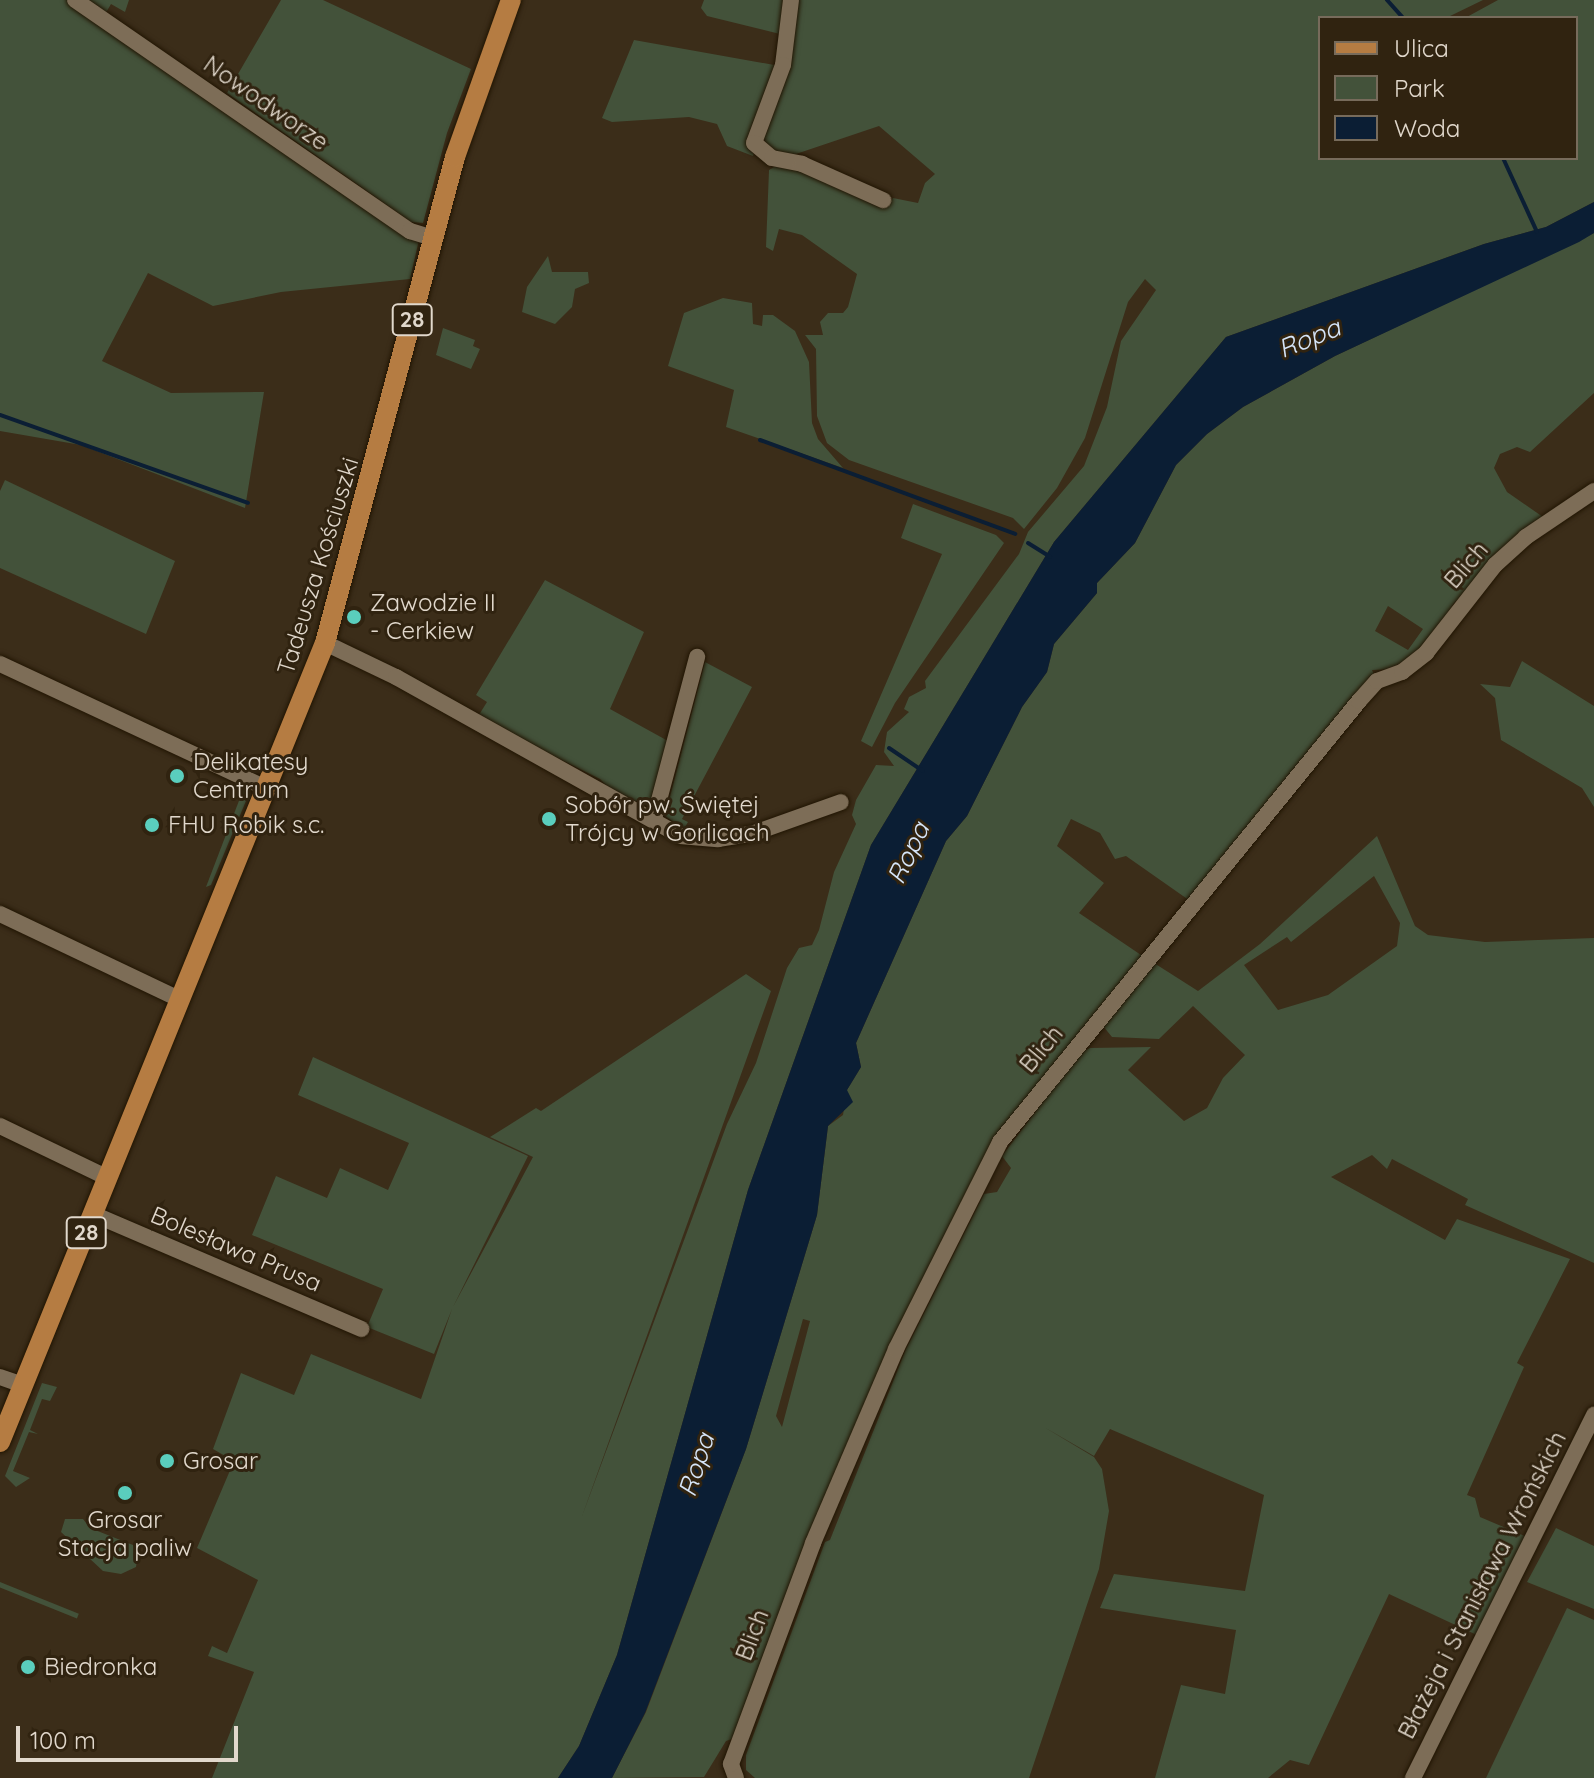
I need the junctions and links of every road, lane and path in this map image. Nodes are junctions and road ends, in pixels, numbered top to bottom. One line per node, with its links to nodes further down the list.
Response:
1 (75, 0): 5 (street, Nowodworze)
2 (511, 0): 5 (main road, Tadeusza Kościuszki / 28)
3 (791, 0): 4 (street)
4 (883, 200)
5 (433, 238): 7 (main road, Tadeusza Kościuszki / 28)
6 (1594, 491): 23 (street, Blich)
7 (325, 643): 10 (main road, Tadeusza Kościuszki / 28); 12 (street)
8 (697, 657): 12 (street)
9 (0, 664): 10 (street)
10 (268, 789): 14 (main road, Tadeusza Kościuszki / 28)
11 (841, 802): 12 (street)
12 (654, 819)
13 (0, 914): 14 (street)
14 (181, 1000): 16 (main road, Tadeusza Kościuszki / 28)
15 (0, 1126): 16 (street)
16 (108, 1178): 17 (main road, Tadeusza Kościuszki / 28)
17 (93, 1214): 18 (street, Bolesława Prusa); 20 (main road, Tadeusza Kościuszki / 28)
18 (361, 1329)
19 (0, 1377): 20 (street)
20 (23, 1385): 22 (main road, Tadeusza Kościuszki / 28)
21 (1594, 1415): 24 (street, Błażeja i Stanisława Wrońskich)
22 (0, 1442)
23 (736, 1778)
24 (1413, 1778)

